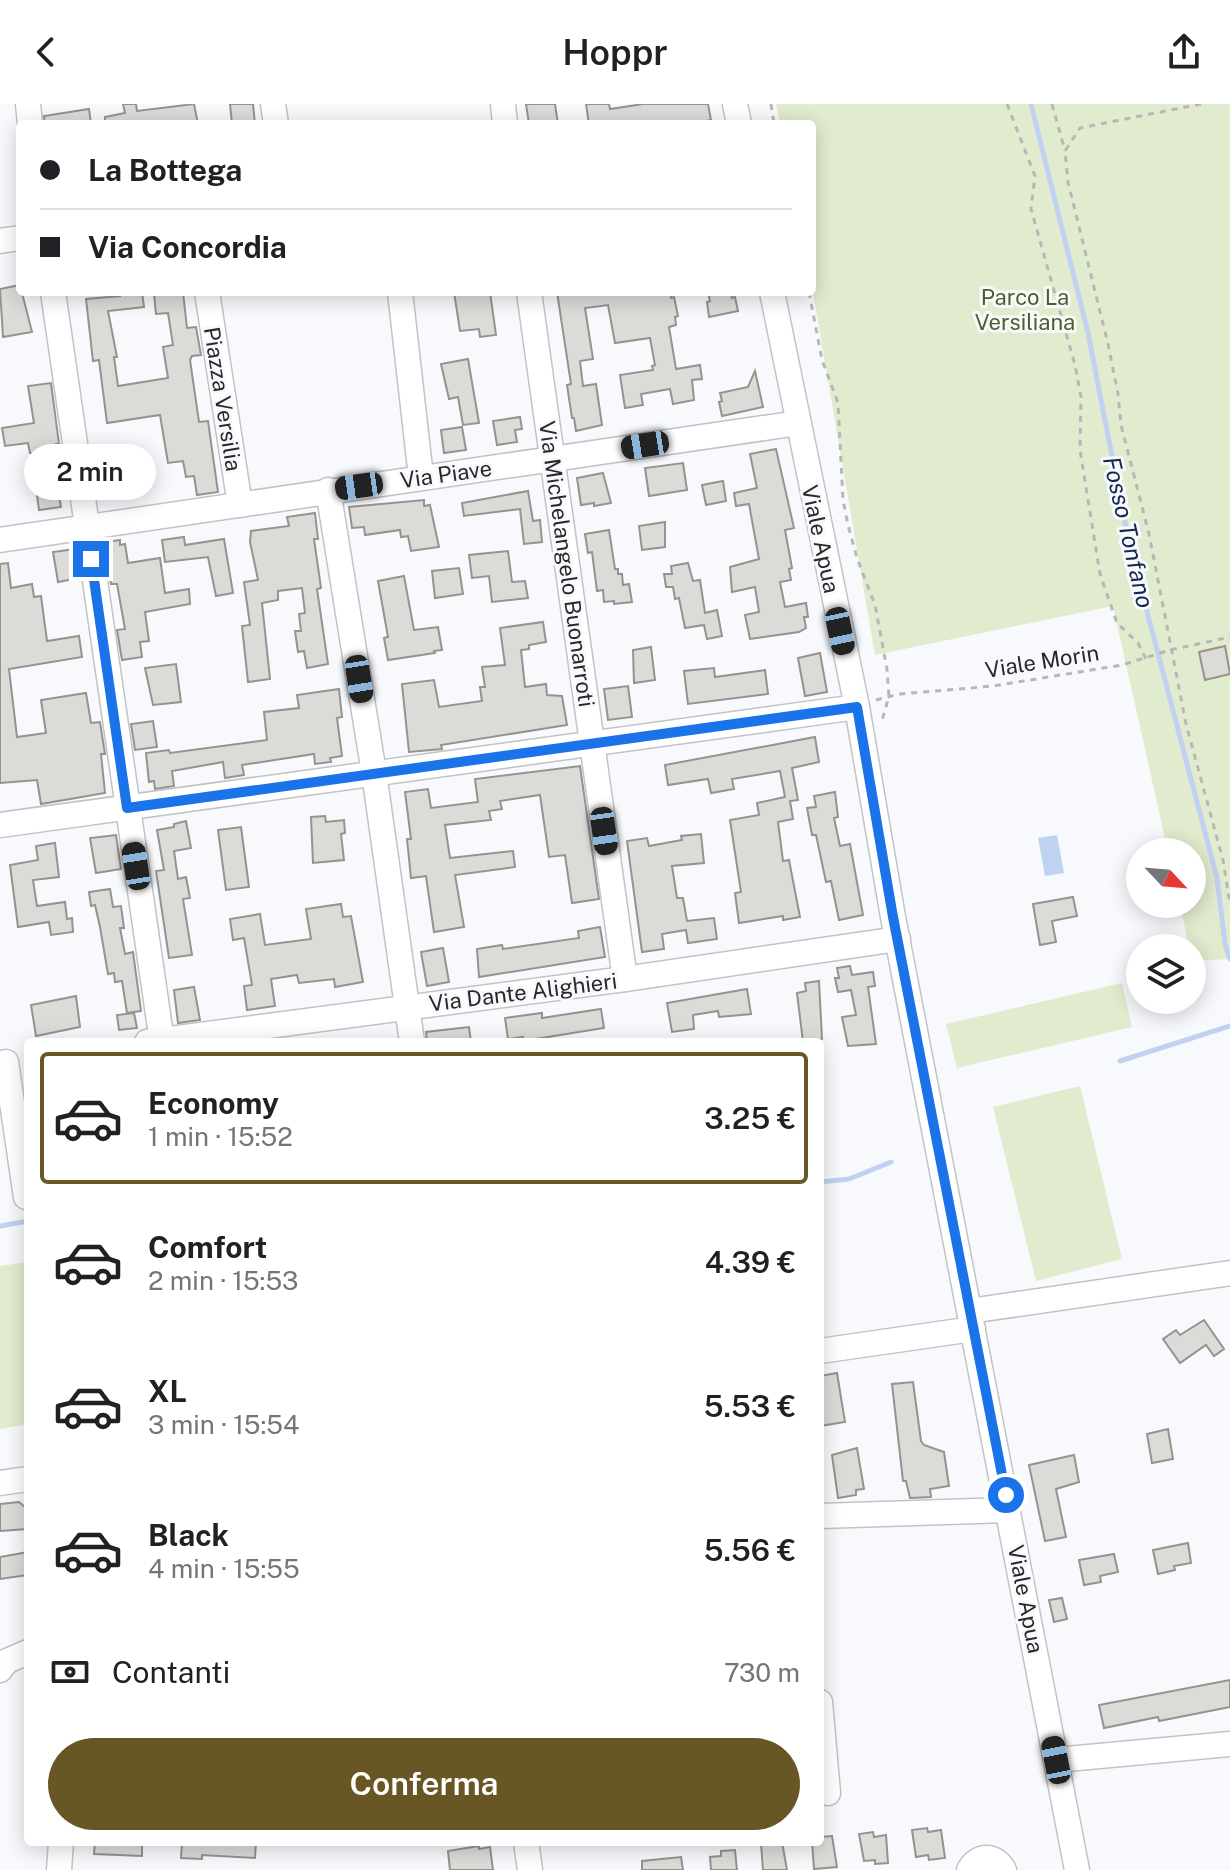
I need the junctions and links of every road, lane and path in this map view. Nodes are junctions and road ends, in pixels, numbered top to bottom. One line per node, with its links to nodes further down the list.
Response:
1 (1007, 104): 20 (path)
2 (1052, 104): 4 (path)
3 (1201, 104): 4 (path)
4 (1065, 151): 19 (path)
5 (54, 296): 16 (street)
6 (208, 296): 15 (street, Piazza Versilia)
7 (400, 296): 13 (street)
8 (530, 296): 12 (street, Via Michelangelo Buonarroti)
9 (773, 296): 11 (street, Viale Apua)
10 (810, 296): 21 (path)
11 (798, 423): 12 (street, Via Piave); 22 (street, Viale Apua)
12 (554, 459): 13 (street, Via Piave); 23 (street, Via Michelangelo Buonarroti)
13 (421, 477): 14 (street, Via Piave)
14 (328, 490): 15 (street, Via Piave); 24 (street)
15 (240, 505): 16 (street, Via Piave)
16 (86, 527): 17 (street, Via Piave); 25 (street)
17 (0, 540)
18 (1230, 637): 19 (path, Viale Morin)
19 (1170, 650): 20 (path, Viale Morin); 27 (path)
20 (1146, 659): 21 (path, Viale Morin)
21 (889, 696): 22 (path, Viale Morin)
22 (857, 707): 23 (street); 29 (street, Viale Apua)
23 (592, 743): 24 (street); 30 (street, Via Michelangelo Buonarroti)
24 (374, 773): 25 (street); 31 (street)
25 (127, 808): 26 (street); 32 (street)
26 (0, 825)
27 (1229, 890): 28 (path)
28 (1230, 904)
29 (898, 939): 30 (street, Via Dante Alighieri); 38 (street, Viale Apua)
30 (625, 979): 31 (street, Via Dante Alighieri)
31 (407, 1006): 33 (street, Via Dante Alighieri); 34 (street)
32 (157, 1038)
33 (178, 1038)
34 (411, 1038)
35 (11, 1062): 36 (street)
36 (24, 1179)
37 (1230, 1273): 38 (street)
38 (972, 1320): 39 (street); 42 (street, Viale Apua)
39 (824, 1350)
40 (24, 1480): 41 (street)
41 (0, 1483)
42 (1008, 1510): 43 (street); 47 (street, Viale Apua)
43 (824, 1516)
44 (24, 1654): 45 (street)
45 (0, 1670)
46 (1230, 1744): 47 (street)
47 (1056, 1760): 56 (street, Viale Apua)
48 (824, 1769): 49 (street)
49 (828, 1793)
50 (61, 1846): 52 (street)
51 (527, 1846): 53 (street)
52 (59, 1870)
53 (530, 1870)
54 (969, 1870): 55 (street)
55 (1004, 1870)
56 (1077, 1870)

